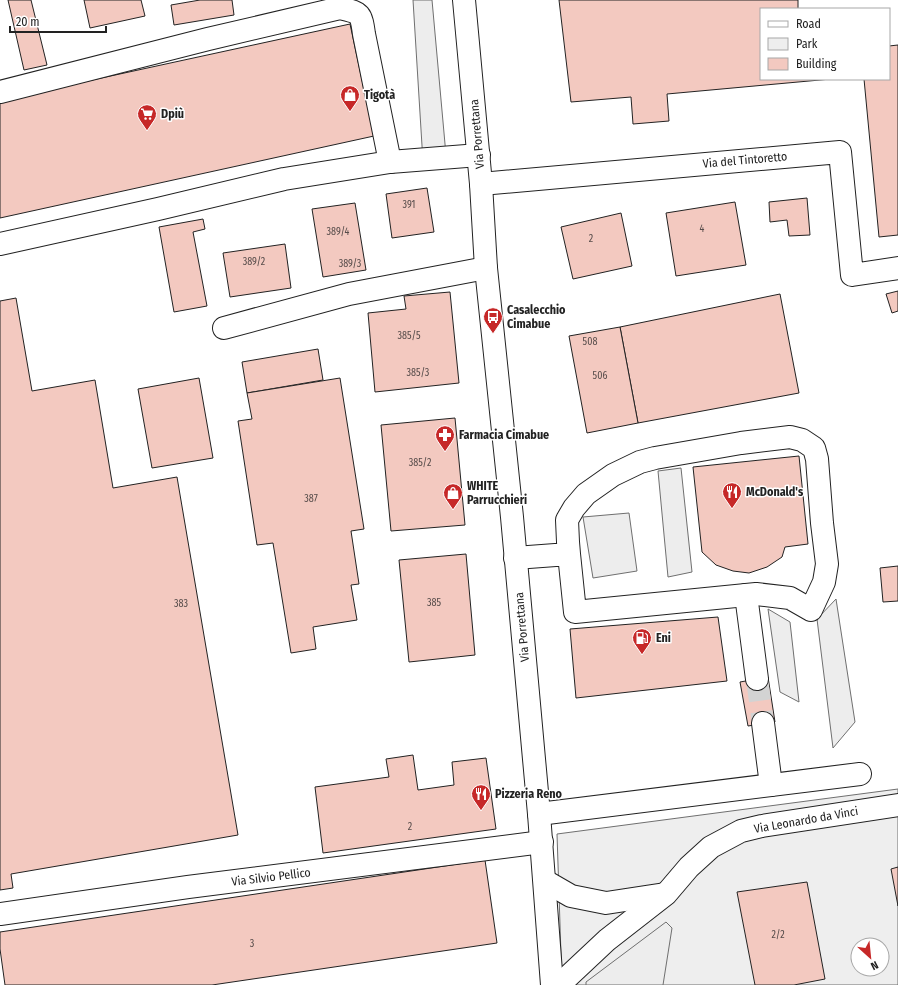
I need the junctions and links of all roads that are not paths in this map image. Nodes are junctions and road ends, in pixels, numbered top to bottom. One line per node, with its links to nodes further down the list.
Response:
1 (464, 0): 3 (street, Via Porrettana)
2 (0, 92): 4 (street)
3 (479, 155): 4 (street); 5 (street, Via Porrettana)
4 (390, 162): 6 (street)
5 (481, 184): 7 (street, Via Porrettana); 8 (street, Via del Tintoretto)
6 (0, 244)
7 (486, 268): 9 (street); 11 (street, Via Porrettana)
8 (898, 268)
9 (224, 328)
10 (569, 554): 11 (street); 12 (street); 12 (street)
11 (515, 558): 18 (street, Via Porrettana)
12 (746, 595): 13 (street)
13 (757, 679)
14 (763, 723): 16 (street)
15 (860, 774): 16 (street)
16 (771, 785): 18 (street)
17 (898, 805): 21 (street, Via Leonardo da Vinci)
18 (539, 814): 19 (street, Via Porrettana)
19 (542, 842): 20 (street, Via Porrettana); 22 (street, Via Silvio Pellico)
20 (545, 881): 21 (street); 23 (street, Via Porrettana)
21 (666, 894): 24 (street, Via Leonardo da Vinci)
22 (0, 914)
23 (552, 985)
24 (559, 985)

